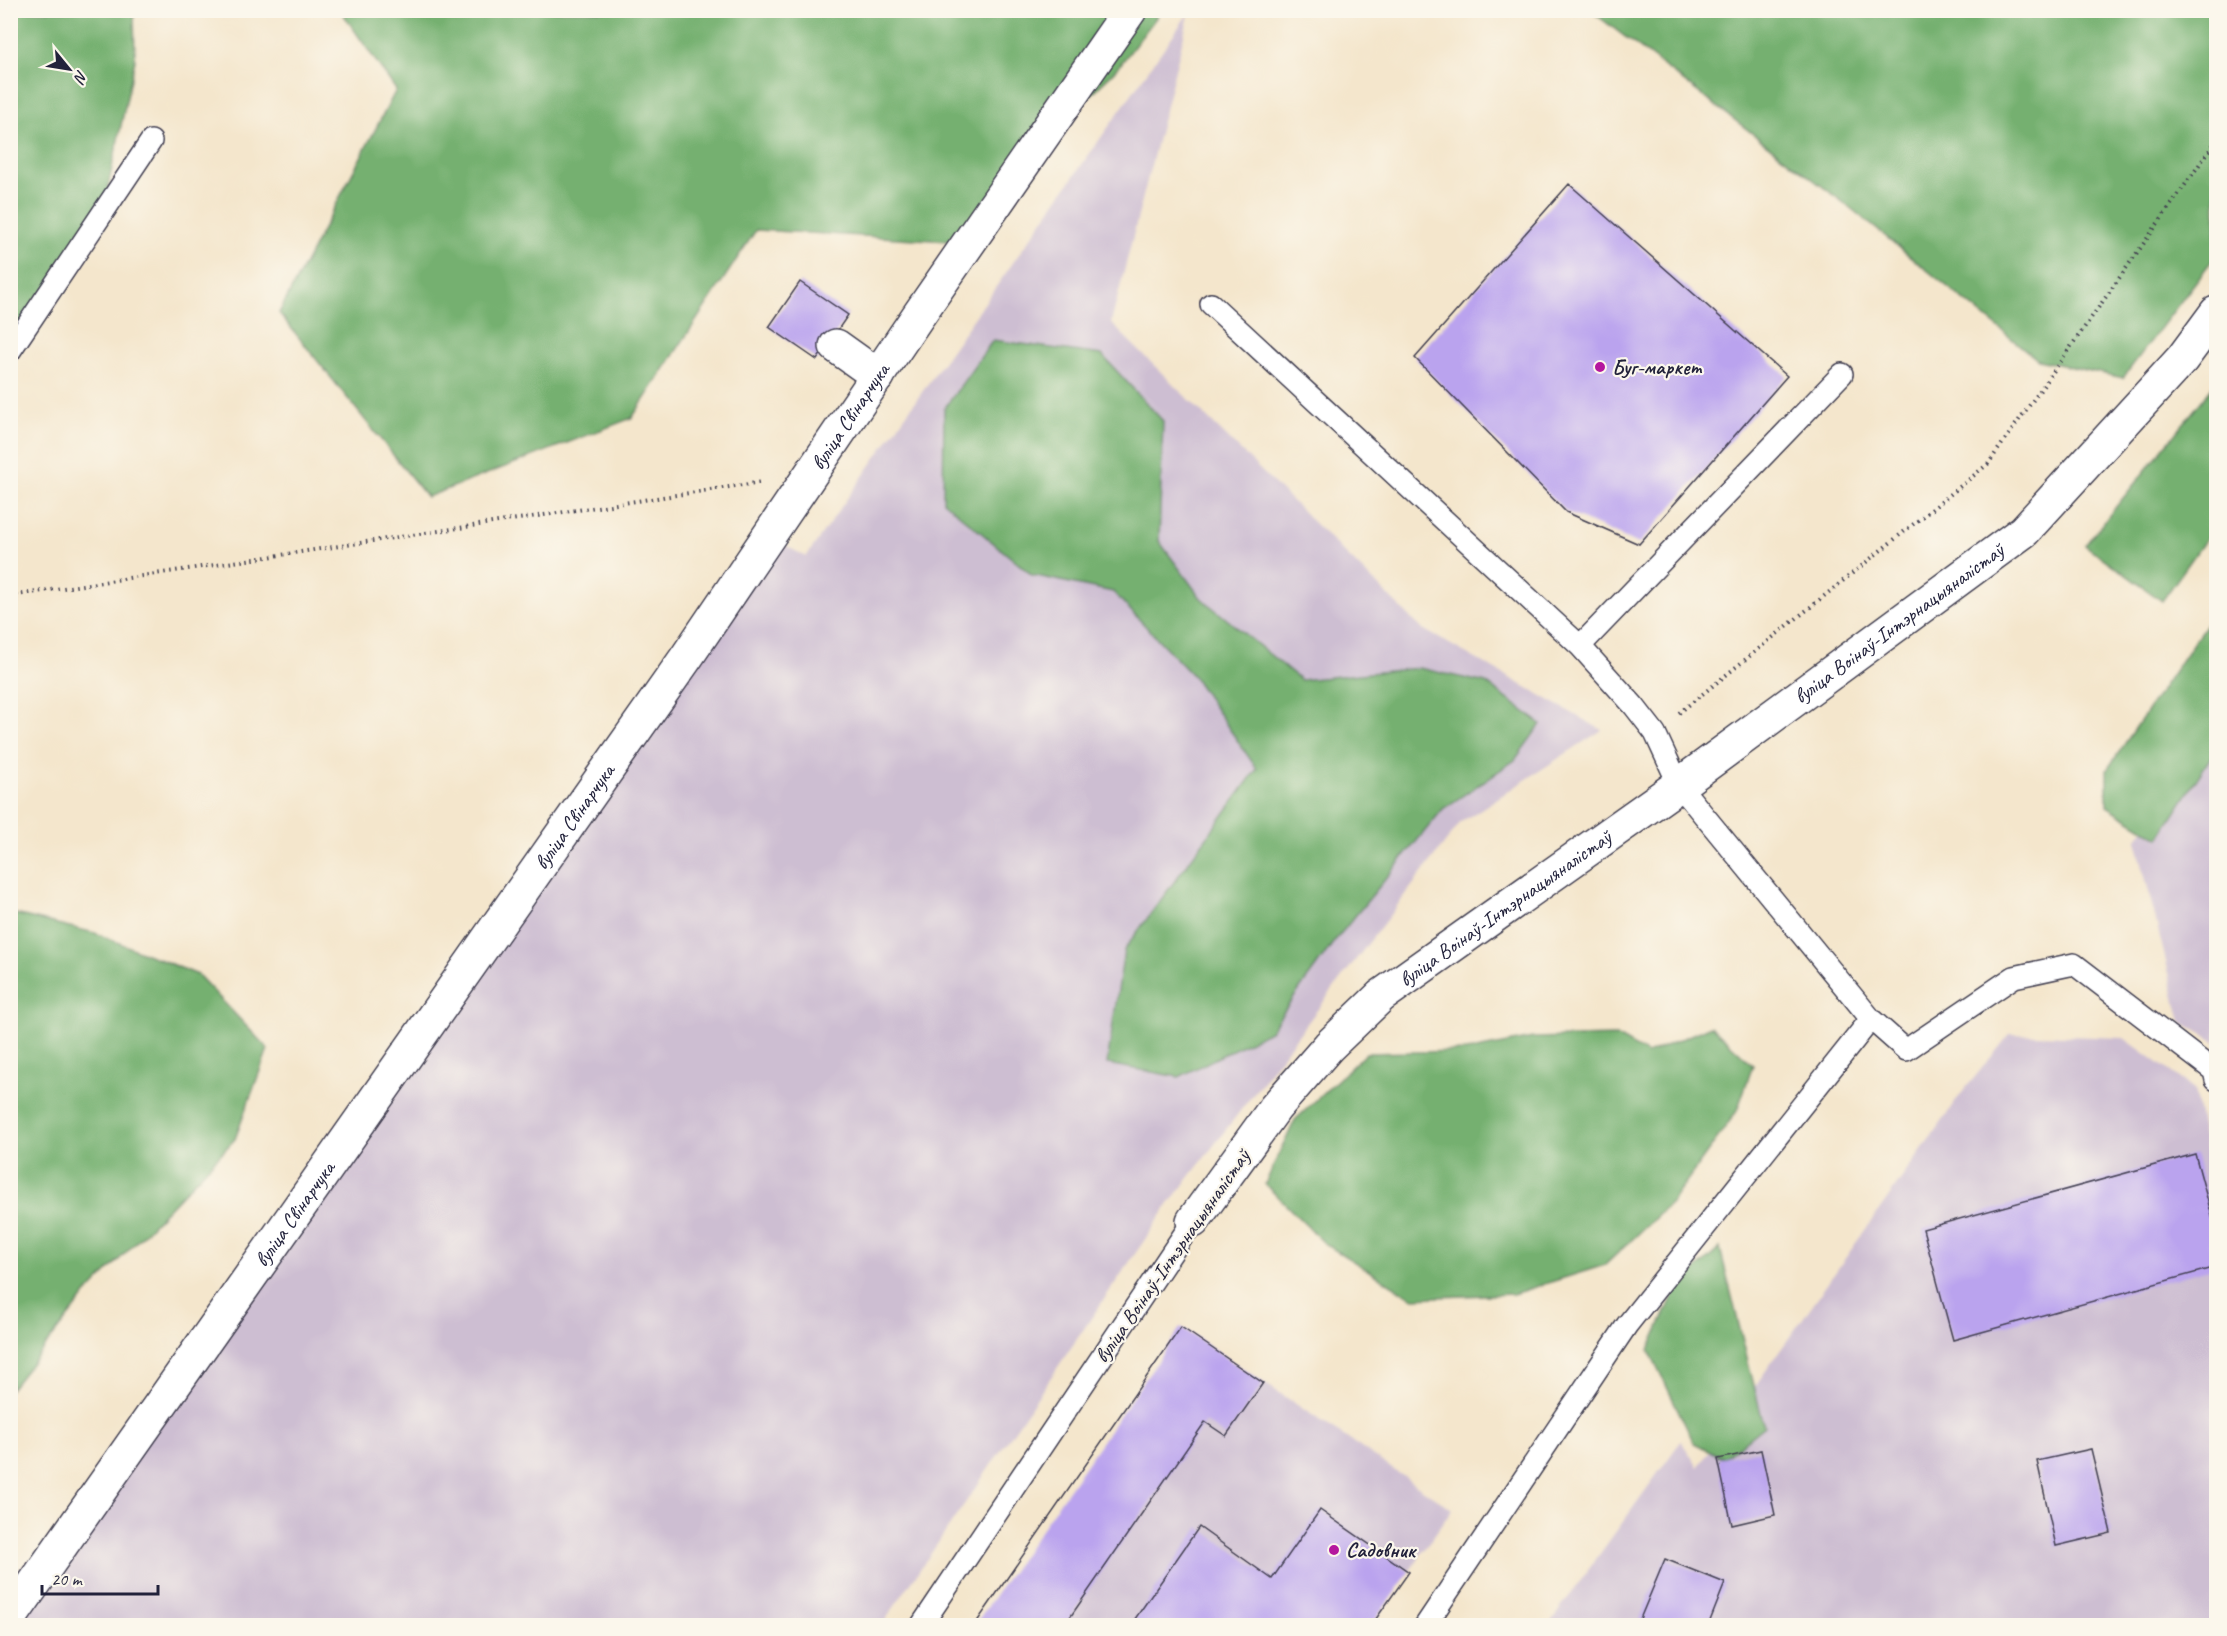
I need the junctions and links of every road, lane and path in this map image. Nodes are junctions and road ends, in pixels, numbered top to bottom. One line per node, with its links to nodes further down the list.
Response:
1 (1130, 10): 9 (street, вуліца Свінарчука)
2 (151, 141): 7 (lane)
3 (2217, 141): 13 (path)
4 (1210, 304): 12 (lane)
5 (2217, 313): 14 (street, вуліца Воінаў-Інтэрнацыяналістаў)
6 (836, 346): 9 (street)
7 (10, 351)
8 (1842, 374): 12 (lane)
9 (878, 376): 10 (street, вуліца Свінарчука)
10 (810, 474): 11 (path); 18 (street, вуліца Свінарчука)
11 (10, 596)
12 (1580, 646): 13 (lane)
13 (1655, 733): 14 (lane)
14 (1679, 785): 15 (lane); 17 (street, вуліца Воінаў-Інтэрнацыяналістаў)
15 (1871, 1019): 16 (lane); 20 (lane)
16 (2217, 1080)
17 (1193, 1221): 19 (lane, вуліца Воінаў-Інтэрнацыяналістаў)
18 (10, 1618)
19 (921, 1626)
20 (1425, 1626)

